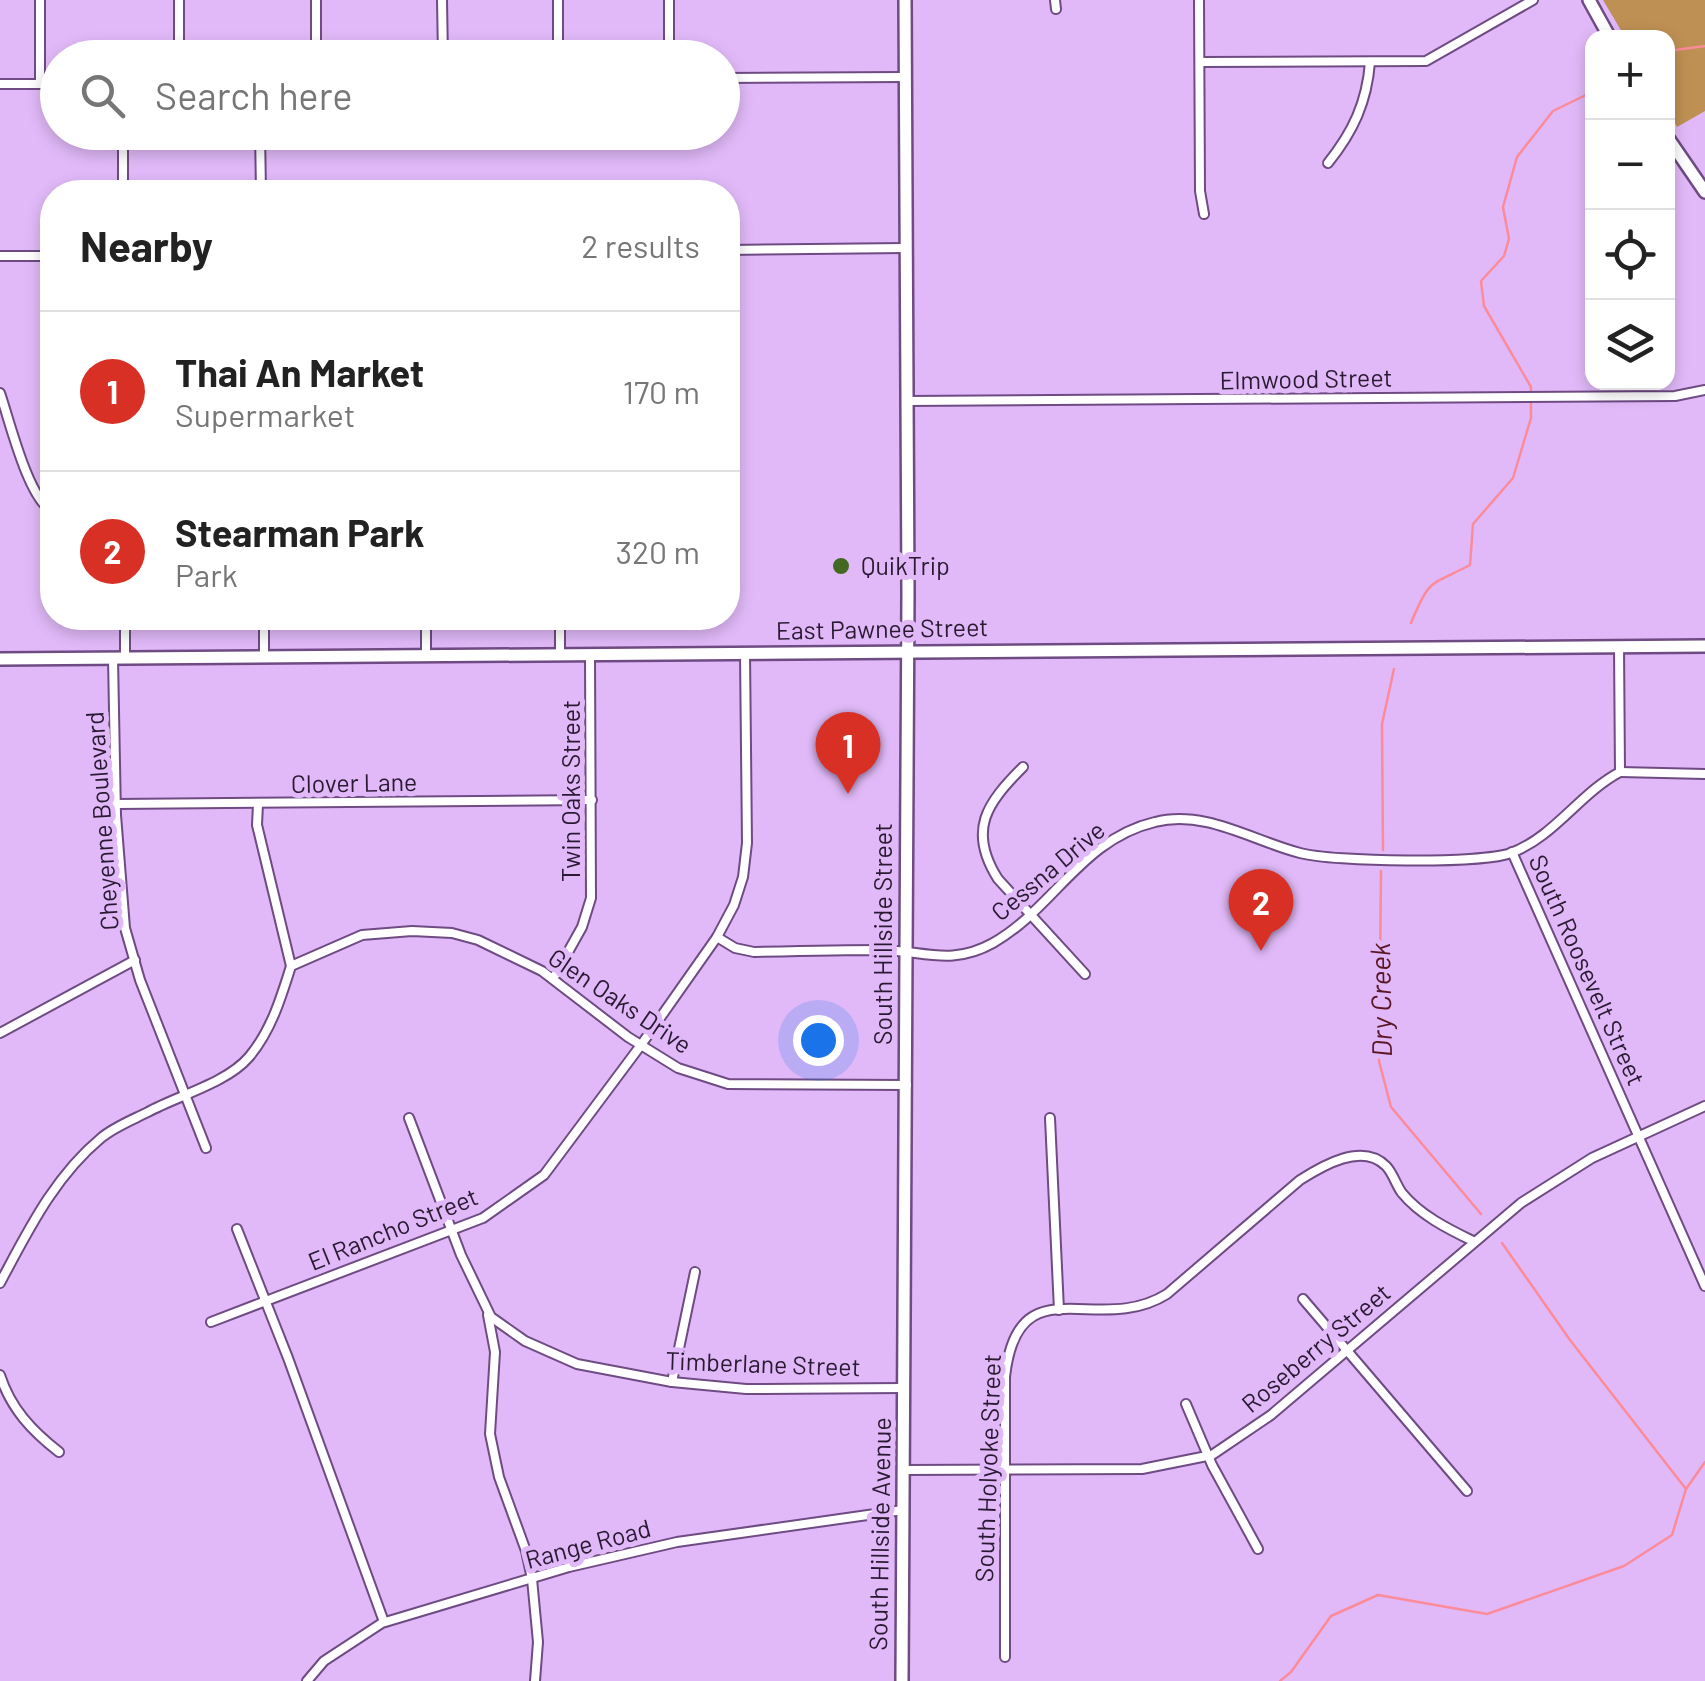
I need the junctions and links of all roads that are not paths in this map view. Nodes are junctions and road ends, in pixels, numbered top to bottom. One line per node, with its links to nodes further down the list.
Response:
1 (40, 0): 22 (street)
2 (179, 0): 12 (street)
3 (316, 0): 13 (street)
4 (442, 0): 14 (street)
5 (558, 0): 15 (street)
6 (669, 0): 16 (street)
7 (905, 0): 19 (main road, South Hillside Street)
8 (1200, 0): 17 (street)
9 (1533, 0): 18 (street)
10 (1588, 0): 11 (main road)
11 (1605, 30)
12 (179, 40)
13 (316, 40)
14 (443, 40)
15 (558, 40)
16 (669, 40)
17 (1200, 62): 18 (street); 30 (street)
18 (1370, 62): 26 (street)
19 (905, 77): 20 (street); 31 (main road, South Hillside Street)
20 (740, 78)
21 (0, 84): 22 (street)
22 (40, 84)
23 (1675, 148): 29 (main road)
24 (122, 150): 27 (street)
25 (260, 150): 28 (street)
26 (1328, 164)
27 (123, 180)
28 (260, 180)
29 (1705, 192)
30 (1204, 214)
31 (906, 248): 32 (street); 37 (main road, South Hillside Street)
32 (740, 250)
33 (0, 256): 34 (street)
34 (40, 256)
35 (1705, 390): 37 (street, Elmwood Street)
36 (0, 394): 38 (street)
37 (907, 401): 45 (main road, South Hillside Street)
38 (40, 499)
39 (122, 630): 51 (street, Cheyenne Boulevard)
40 (264, 630): 50 (street)
41 (426, 630): 49 (street)
42 (560, 630): 46 (street)
43 (1619, 646): 44 (main road, East Pawnee Street); 45 (main road, East Pawnee Street); 54 (street)
44 (1705, 646)
45 (906, 650): 48 (main road, East Pawnee Street); 62 (main road, South Hillside Street)
46 (560, 654): 47 (main road, East Pawnee Street); 49 (main road, East Pawnee Street)
47 (590, 654): 48 (main road, East Pawnee Street); 56 (street, Twin Oaks Street)
48 (745, 654): 61 (street, El Rancho Street)
49 (426, 655): 50 (main road, East Pawnee Street)
50 (264, 656): 51 (main road, East Pawnee Street)
51 (119, 658): 52 (main road, East Pawnee Street); 57 (street, Cheyenne Boulevard)
52 (0, 659)
53 (1023, 767): 60 (street)
54 (1620, 772): 55 (street); 59 (street, South Roosevelt Street)
55 (1705, 774)
56 (592, 800): 58 (street, Clover Lane); 66 (street, Twin Oaks Street)
57 (116, 804): 58 (street, Clover Lane); 63 (street, Cheyenne Boulevard)
58 (258, 804): 64 (street)
59 (1512, 852): 60 (street, Cessna Drive); 74 (street, South Roosevelt Street)
60 (1029, 913): 62 (street, Cessna Drive); 65 (street)
61 (716, 937): 62 (street, Cessna Drive); 68 (street, El Rancho Street)
62 (905, 953): 69 (main road, South Hillside Street)
63 (134, 960): 67 (street); 70 (street, Cheyenne Boulevard)
64 (290, 966): 66 (street, Glen Oaks Drive); 70 (street)
65 (1085, 974)
66 (553, 978): 68 (street, Glen Oaks Drive)
67 (0, 1033)
68 (641, 1045): 69 (street, Glen Oaks Drive); 77 (street, El Rancho Street)
69 (906, 1085): 90 (main road, South Hillside Street)
70 (187, 1094): 75 (street, Cheyenne Boulevard); 80 (street)
71 (1705, 1106): 74 (street, Roseberry Street)
72 (409, 1118): 77 (street, Timberlane Street)
73 (1050, 1118): 85 (street)
74 (1638, 1138): 78 (street, Roseberry Street); 81 (street, South Roosevelt Street)
75 (206, 1148)
76 (237, 1229): 83 (street)
77 (451, 1230): 83 (street, El Rancho Street); 84 (street, Timberlane Street)
78 (1473, 1241): 85 (street); 87 (street, Roseberry Street)
79 (695, 1272): 89 (street)
80 (0, 1283)
81 (1705, 1286)
82 (1302, 1300): 87 (street)
83 (266, 1301): 86 (street, El Rancho Street); 100 (street)
84 (488, 1310): 89 (street, Timberlane Street); 99 (street)
85 (1059, 1310): 95 (street, South Holyoke Street)
86 (210, 1322)
87 (1346, 1350): 93 (street, Roseberry Street); 96 (street)
88 (0, 1375): 92 (street)
89 (672, 1382): 90 (street, Timberlane Street)
90 (904, 1388): 94 (main road, South Hillside Avenue)
91 (1186, 1404): 93 (street)
92 (59, 1452)
93 (1208, 1456): 95 (street, Roseberry Street); 98 (street)
94 (904, 1470): 95 (street, Roseberry Street); 97 (main road, South Hillside Avenue)
95 (1006, 1470): 101 (street, South Holyoke Street)
96 (1466, 1491)
97 (903, 1510): 99 (street, Range Road); 104 (main road, South Hillside Avenue)
98 (1258, 1549)
99 (532, 1579): 100 (street, Range Road); 103 (street)
100 (384, 1622): 102 (street, Range Road)
101 (1005, 1657)
102 (307, 1681)
103 (536, 1681)
104 (902, 1681)

